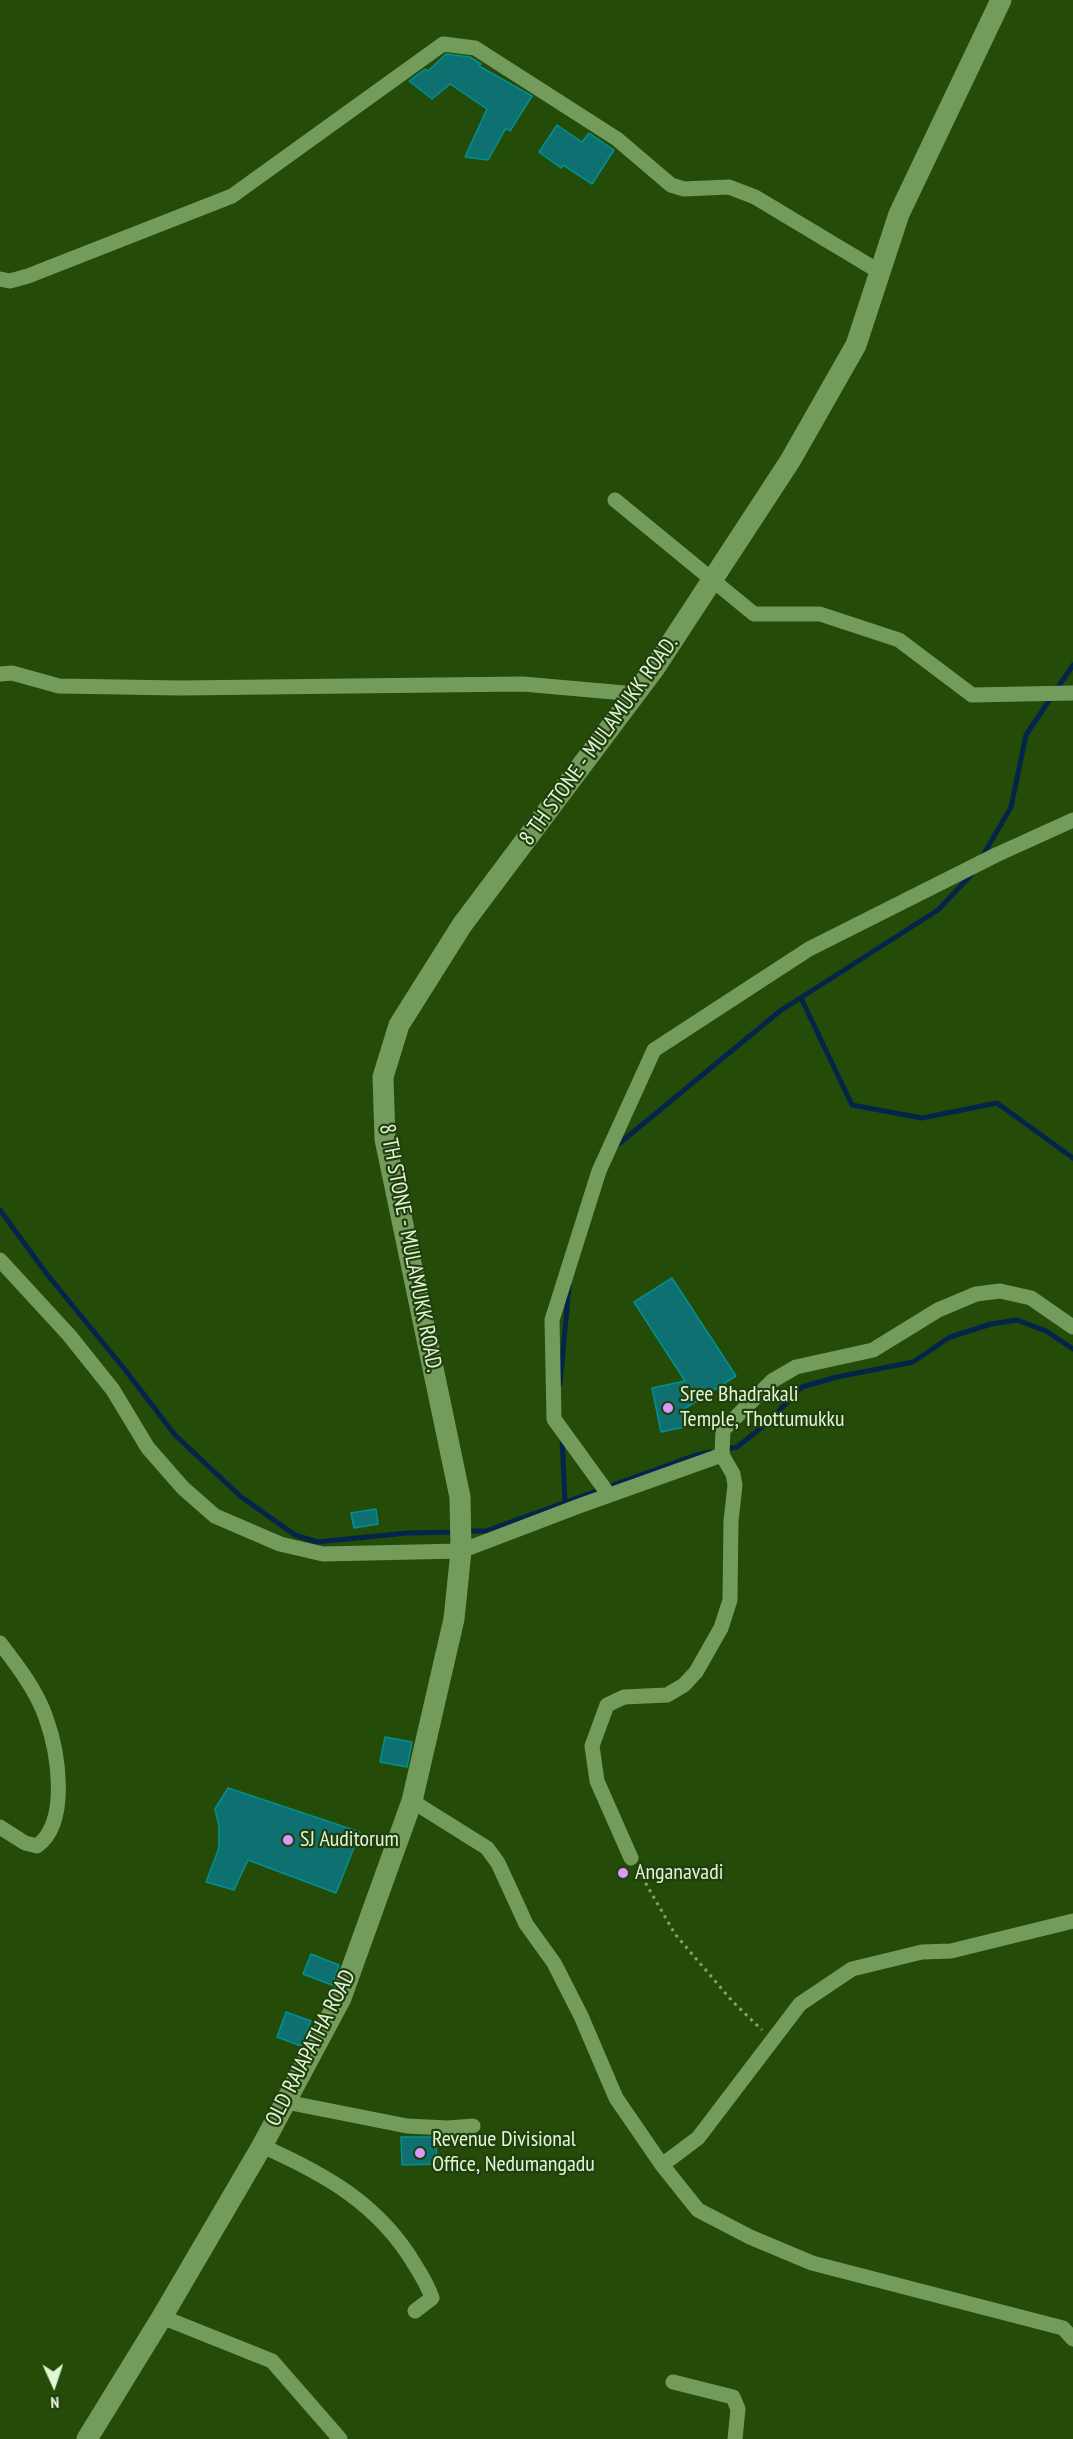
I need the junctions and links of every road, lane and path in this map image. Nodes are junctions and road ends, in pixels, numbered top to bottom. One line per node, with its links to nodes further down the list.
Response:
1 (1001, 0): 2 (main road, 8 TH STONE - MULAMUKK ROAD.)
2 (880, 272): 3 (street); 5 (main road, 8 TH STONE - MULAMUKK ROAD.)
3 (0, 279)
4 (615, 500): 5 (street)
5 (714, 580): 7 (street); 8 (main road, 8 TH STONE - MULAMUKK ROAD.)
6 (0, 674): 8 (street)
7 (1073, 693)
8 (636, 694): 14 (main road, 8 TH STONE - MULAMUKK ROAD.)
9 (1073, 820): 13 (street)
10 (0, 1260): 15 (street)
11 (1073, 1327): 12 (street)
12 (722, 1455): 13 (street); 19 (street)
13 (608, 1494): 15 (street)
14 (460, 1514): 15 (main road, OLD RAJAPATHA ROAD)
15 (461, 1548): 17 (main road, OLD RAJAPATHA ROAD)
16 (0, 1643): 18 (street)
17 (412, 1801): 22 (main road, OLD RAJAPATHA ROAD); 25 (street)
18 (0, 1827)
19 (631, 1858): 21 (path)
20 (1073, 1921): 21 (street)
21 (772, 2039): 25 (street)
22 (286, 2102): 23 (street); 24 (main road, OLD RAJAPATHA ROAD)
23 (473, 2126)
24 (262, 2146): 26 (street); 27 (main road, OLD RAJAPATHA ROAD)
25 (662, 2165): 28 (street)
26 (415, 2311)
27 (162, 2317): 30 (main road, OLD RAJAPATHA ROAD); 31 (street)
28 (1073, 2339)
29 (673, 2382): 32 (street)
30 (87, 2439)
31 (340, 2439)
32 (735, 2439)

